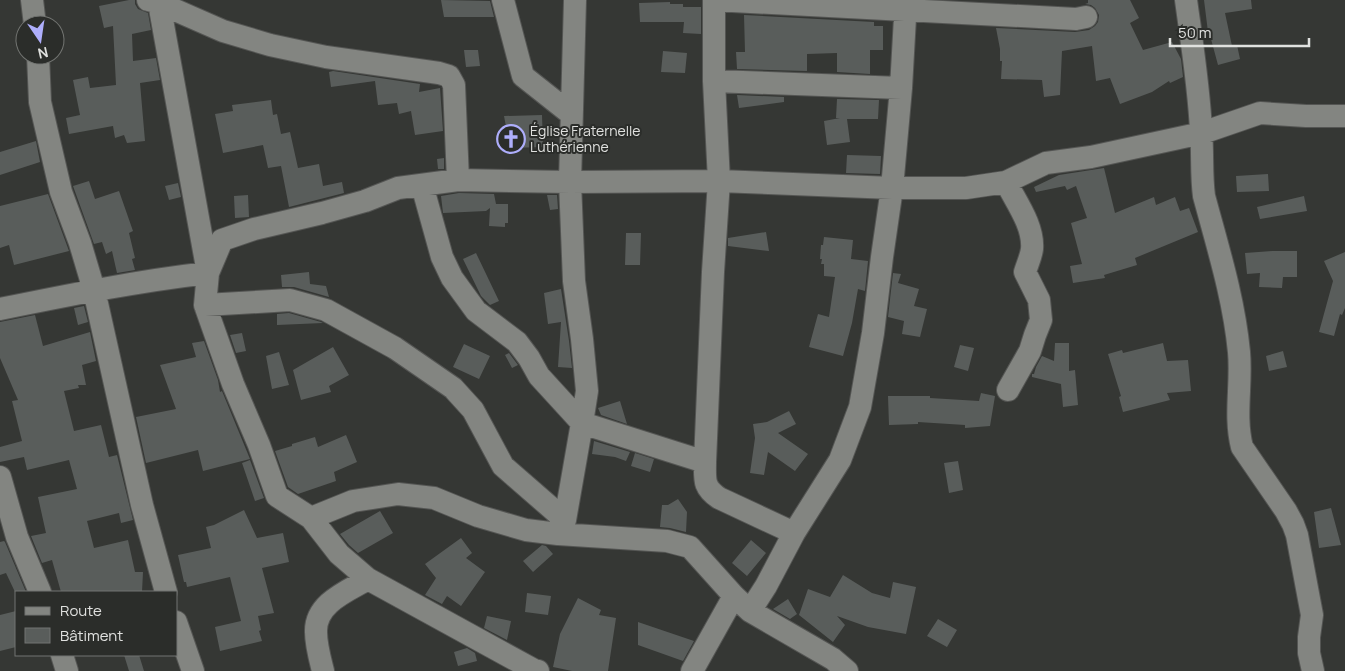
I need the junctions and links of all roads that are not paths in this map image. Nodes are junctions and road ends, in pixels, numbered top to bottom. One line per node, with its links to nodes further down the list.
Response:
1 (32, 0): 8 (street)
2 (503, 0): 13 (street)
3 (575, 0): 13 (street)
4 (714, 0): 7 (street); 11 (street)
5 (1186, 0): 15 (street)
6 (153, 2): 16 (street); 22 (street)
7 (905, 5): 9 (street); 12 (street)
8 (34, 15)
9 (1086, 17)
10 (38, 65): 23 (street)
11 (714, 81): 12 (street); 17 (street)
12 (901, 88): 21 (street)
13 (571, 114): 18 (street)
14 (1345, 116): 15 (street)
15 (1202, 133): 19 (street); 45 (street)
16 (458, 180): 18 (street); 20 (street)
17 (719, 181): 18 (street); 21 (street); 28 (street)
18 (570, 182): 27 (street)
19 (1006, 182): 21 (street); 26 (street)
20 (422, 185): 22 (street); 27 (street)
21 (892, 188): 32 (street)
22 (208, 273): 23 (street); 24 (street)
23 (94, 290): 25 (street); 35 (street)
24 (205, 305): 30 (street); 31 (street)
25 (0, 309)
26 (1008, 390)
27 (582, 423): 28 (street); 31 (street)
28 (705, 462): 32 (street)
29 (0, 477): 34 (street)
30 (311, 518): 31 (street); 33 (street)
31 (561, 527): 36 (street)
32 (794, 533): 36 (street)
33 (368, 579): 42 (street); 43 (street)
34 (40, 591)
35 (166, 591)
36 (742, 604): 39 (street); 44 (street)
37 (178, 628): 41 (street)
38 (62, 656): 40 (street)
39 (836, 667)
40 (67, 671)
41 (193, 671)
42 (323, 671)
43 (538, 671)
44 (692, 671)
45 (1313, 671)

